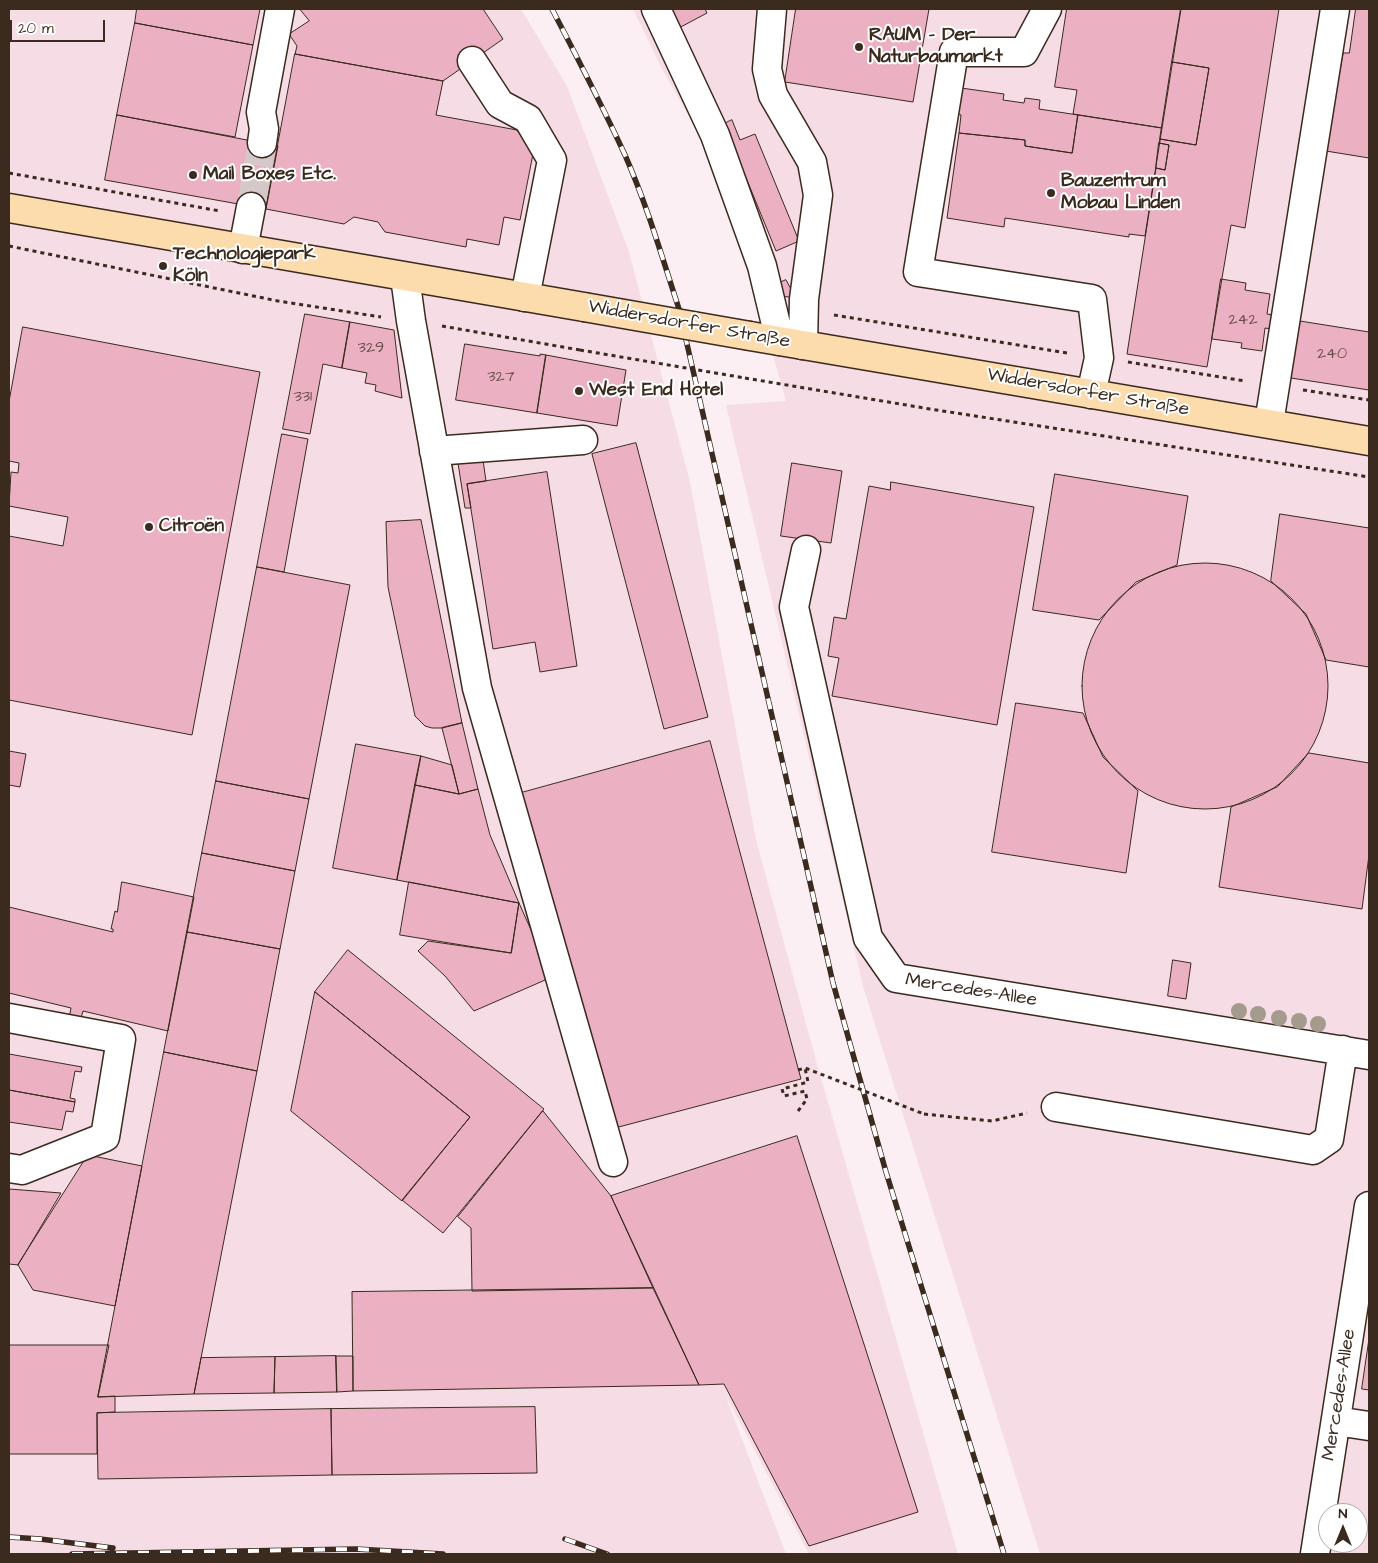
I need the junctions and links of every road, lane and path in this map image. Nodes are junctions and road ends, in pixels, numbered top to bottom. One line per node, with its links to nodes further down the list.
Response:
1 (280, 9): 7 (lane)
2 (656, 9): 20 (lane)
3 (772, 9): 18 (lane)
4 (1047, 9): 21 (lane)
5 (1335, 9): 22 (lane)
6 (472, 61): 17 (lane)
7 (262, 143)
8 (251, 207): 11 (lane)
9 (9, 208): 11 (main road, Widdersdorfer Straße)
10 (9, 246): 14 (path)
11 (243, 249): 15 (main road, Widdersdorfer Straße)
12 (119, 263): 14 (path)
13 (176, 268): 16 (path)
14 (118, 269): 16 (path)
15 (405, 277): 17 (main road, Widdersdorfer Straße); 19 (lane)
16 (174, 280): 19 (path)
17 (525, 297): 20 (main road, Widdersdorfer Straße, bridge)
18 (804, 311): 20 (lane); 21 (path)
19 (411, 321): 28 (lane); 29 (path, bridge)
20 (792, 343): 23 (main road, Widdersdorfer Straße)
21 (1099, 358): 22 (path); 23 (lane)
22 (1274, 385): 24 (path); 25 (lane)
23 (1091, 394): 25 (main road, Widdersdorfer Straße)
24 (1369, 400)
25 (1269, 424): 27 (main road, Widdersdorfer Straße)
26 (583, 440): 28 (lane)
27 (1369, 440)
28 (434, 450): 37 (lane)
29 (1369, 477)
30 (806, 550): 32 (lane, Mercedes-Allee)
31 (9, 1018): 38 (lane)
32 (1356, 1053): 35 (lane)
33 (805, 1068): 34 (path, bridge); 35 (path, bridge); 36 (path)
34 (798, 1070)
35 (1056, 1107)
36 (798, 1111)
37 (613, 1162)
38 (9, 1168)
39 (1369, 1206): 40 (lane, Mercedes-Allee)
40 (1336, 1421): 41 (lane); 42 (lane, Mercedes-Allee)
41 (1369, 1426)
42 (1316, 1554)

